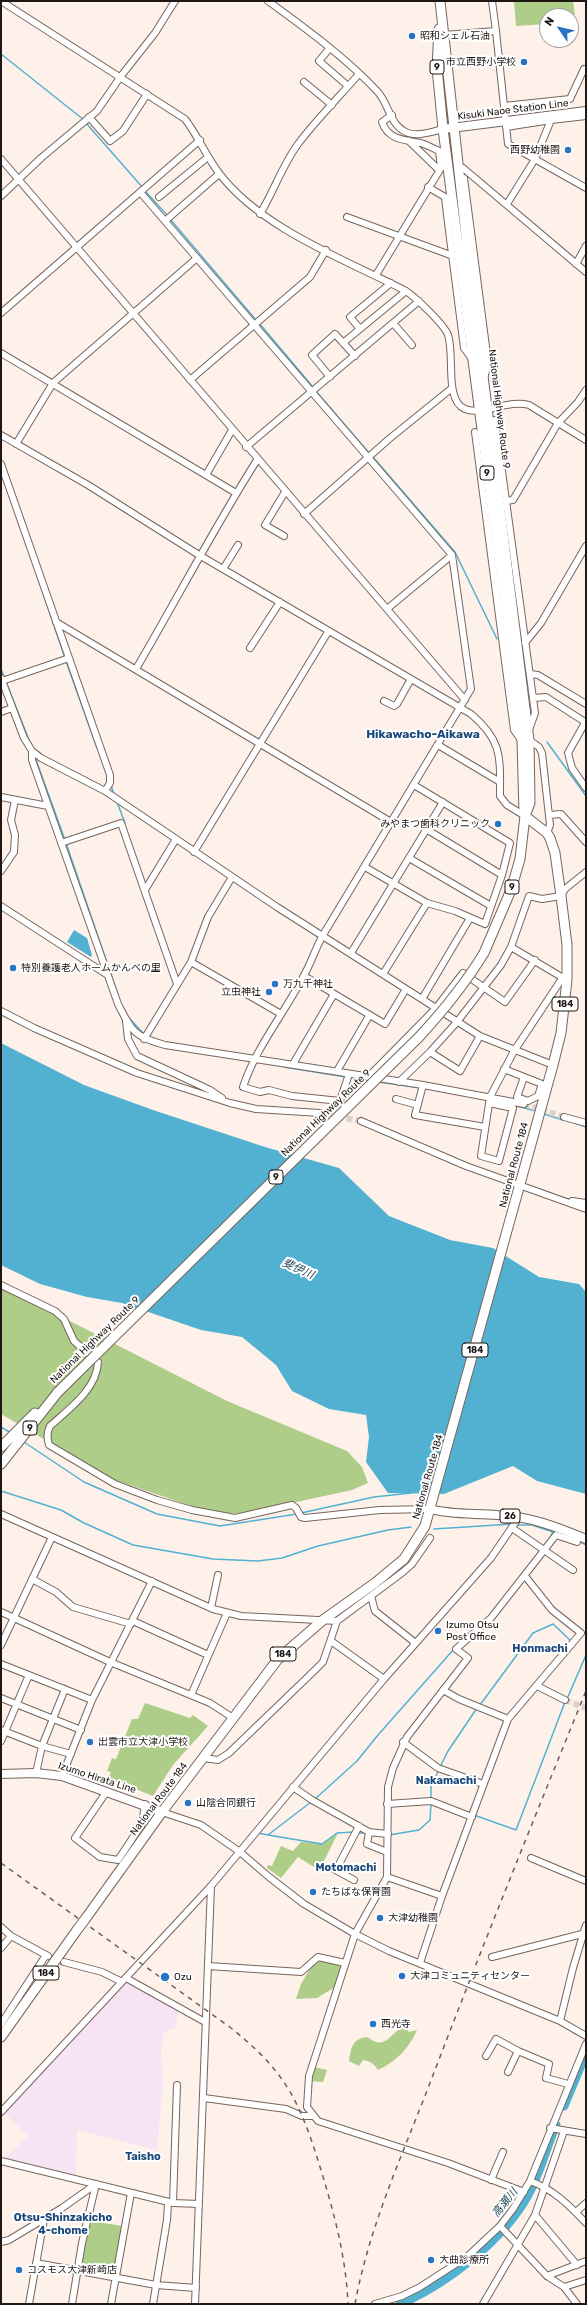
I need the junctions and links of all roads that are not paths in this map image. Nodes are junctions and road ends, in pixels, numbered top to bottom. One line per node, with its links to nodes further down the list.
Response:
1 (1, 1): 11 (street)
2 (175, 1): 11 (street)
3 (268, 1): 8 (street)
4 (492, 1): 6 (street)
5 (440, 2): 7 (highway, National Highway Route 9 / 9); 24 (highway, National Highway Route 9 / 9)
6 (496, 31): 7 (street); 16 (street)
7 (444, 35): 23 (highway, National Highway Route 9 / 9)
8 (329, 49): 10 (street); 13 (street)
9 (586, 70): 16 (street)
10 (359, 74): 13 (street); 18 (street)
11 (121, 76): 14 (street); 20 (street)
12 (304, 82): 15 (street)
13 (348, 86): 15 (street)
14 (147, 94): 20 (street); 25 (street)
15 (332, 105): 41 (street)
16 (504, 106): 22 (street)
17 (586, 111): 22 (main road, Kisuki Naoe Station Line)
18 (392, 115): 24 (street); 26 (street)
19 (586, 116): 21 (street)
20 (89, 117): 33 (street)
21 (551, 120): 22 (street); 29 (street)
22 (506, 124): 23 (main road, Kisuki Naoe Station Line); 29 (street)
23 (455, 127): 24 (main road, Kisuki Naoe Station Line); 30 (highway, National Highway Route 9 / 9)
24 (443, 130): 40 (highway, National Highway Route 9 / 9)
25 (200, 140): 27 (street); 36 (street)
26 (409, 142): 31 (street); 31 (street)
27 (208, 157): 32 (street); 38 (street)
28 (1, 159): 33 (street)
29 (535, 159): 35 (street); 39 (street)
30 (460, 166): 39 (street); 57 (highway, National Highway Route 9 / 9); 59 (street)
31 (439, 170): 34 (street)
32 (219, 174): 41 (street); 44 (street)
33 (19, 180): 37 (street); 47 (street)
34 (428, 187): 42 (street); 45 (street)
35 (586, 188)
36 (140, 192): 44 (street); 47 (street)
37 (1, 196)
38 (159, 197)
39 (507, 204): 51 (street)
40 (453, 206): 42 (street); 57 (highway, National Highway Route 9 / 9)
41 (260, 214): 48 (street)
42 (447, 214): 49 (street)
43 (347, 217): 45 (street)
44 (165, 221): 50 (street)
45 (399, 238): 49 (street); 53 (street)
46 (586, 246): 51 (street)
47 (78, 248): 60 (street); 61 (street)
48 (326, 250): 53 (street); 63 (street)
49 (453, 256): 55 (street)
50 (197, 258): 61 (street); 63 (street)
51 (576, 264): 52 (street)
52 (586, 272)
53 (376, 275): 54 (street)
54 (390, 283): 56 (street); 64 (street)
55 (456, 283): 57 (street); 69 (street)
56 (406, 290): 58 (street); 64 (street)
57 (468, 291): 59 (street); 69 (highway, National Highway Route 9 / 9); 72 (highway, National Highway Route 9 / 9)
58 (419, 301): 62 (street); 74 (street)
59 (480, 302): 72 (street)
60 (1, 313)
61 (134, 313): 71 (street); 73 (street)
62 (394, 323): 66 (street); 68 (street)
63 (255, 324): 71 (street); 76 (street)
64 (360, 329): 65 (street)
65 (343, 343): 68 (street); 70 (street)
66 (412, 345)
67 (1, 352): 73 (street)
68 (355, 356): 70 (street)
69 (472, 359): 78 (highway, National Highway Route 9 / 9)
70 (330, 377): 76 (street)
71 (190, 380): 81 (street)
72 (484, 380): 77 (highway, National Highway Route 9 / 9)
73 (53, 383): 86 (street); 94 (street)
74 (452, 388): 78 (street); 91 (street)
75 (586, 390): 80 (street)
76 (313, 392): 87 (street); 91 (street)
77 (488, 408): 78 (street); 80 (street); 84 (highway, National Highway Route 9 / 9)
78 (478, 410): 88 (highway, National Highway Route 9 / 9)
79 (495, 420): 89 (street)
80 (558, 423): 85 (street); 97 (street)
81 (232, 430): 87 (street); 94 (street)
82 (476, 432): 90 (street)
83 (1, 434): 86 (street)
84 (492, 440): 89 (street); 99 (highway, National Highway Route 9 / 9)
85 (586, 440)
86 (16, 444): 106 (street)
87 (246, 446): 92 (street)
88 (483, 446): 90 (street); 102 (highway, National Highway Route 9 / 9)
89 (500, 454): 97 (street)
90 (479, 457): 100 (street)
91 (368, 458): 98 (street); 107 (street)
92 (257, 460): 95 (street); 96 (street)
93 (1, 464): 115 (street)
94 (206, 475): 96 (street)
95 (285, 492): 98 (street); 103 (street)
96 (236, 493): 106 (street)
97 (506, 501): 101 (street)
98 (304, 514): 114 (street)
99 (501, 514): 101 (street); 109 (highway, National Highway Route 9 / 9)
100 (487, 517): 102 (street); 111 (street)
101 (510, 527): 110 (street)
102 (495, 529): 113 (highway, National Highway Route 9 / 9)
103 (284, 536)
104 (238, 545): 108 (street)
105 (586, 546): 117 (street)
106 (199, 555): 108 (street); 121 (street)
107 (452, 555): 114 (street); 127 (street)
108 (223, 569): 112 (street)
109 (510, 582): 110 (street); 117 (highway, National Highway Route 9 / 9)
110 (518, 592): 117 (street)
111 (497, 593): 113 (street); 120 (street)
112 (280, 602): 116 (street); 118 (street)
113 (505, 605): 123 (highway, National Highway Route 9 / 9)
114 (387, 609): 127 (street)
115 (56, 622): 119 (street); 121 (street)
116 (328, 632): 124 (street); 136 (street)
117 (522, 642): 122 (street); 134 (highway, National Highway Route 9 / 9)
118 (250, 648)
119 (69, 658): 125 (street); 142 (street)
120 (506, 664): 123 (street); 135 (street)
121 (136, 669): 136 (street)
122 (530, 674): 126 (street); 129 (street)
123 (514, 676): 135 (highway, National Highway Route 9 / 9)
124 (412, 679): 128 (street); 131 (street)
125 (2, 680): 130 (street)
126 (533, 698): 133 (street); 134 (street)
127 (465, 700): 131 (street)
128 (384, 701)
129 (586, 704)
130 (12, 708): 132 (street); 138 (street)
131 (460, 708): 137 (street); 139 (street)
132 (1, 712)
133 (586, 722): 141 (street)
134 (529, 730): 135 (highway, National Highway Route 9 / 9)
135 (526, 741): 147 (street); 148 (highway, National Highway Route 9 / 9)
136 (260, 743): 149 (street); 155 (street)
137 (438, 745): 139 (street); 140 (street)
138 (32, 751): 142 (street); 146 (street)
139 (500, 782): 148 (street)
140 (414, 785): 145 (street); 149 (street)
141 (586, 788)
142 (106, 791): 152 (street)
143 (1, 797): 144 (street)
144 (15, 800): 146 (street); 158 (street)
145 (443, 802): 150 (street); 160 (street)
146 (48, 806): 154 (street)
147 (549, 815): 151 (street); 153 (street)
148 (525, 816): 151 (highway); 218 (highway, National Highway Route 9 / 9, bridge)
149 (392, 822): 157 (street)
150 (426, 829): 156 (street); 160 (street)
151 (547, 833): 164 (highway, National Route 184 / 184)
152 (176, 840): 155 (street); 163 (street)
153 (586, 842)
154 (61, 843): 163 (street); 174 (street)
155 (194, 852): 161 (street)
156 (409, 858): 162 (street); 167 (street)
157 (365, 867): 162 (street); 169 (street)
158 (1, 871)
159 (586, 872): 164 (street)
160 (502, 875): 167 (street)
161 (232, 877): 169 (street); 173 (street)
162 (393, 884): 165 (street); 171 (street)
163 (145, 890): 178 (street)
164 (561, 896): 170 (street); 177 (highway, National Route 184 / 184)
165 (427, 903): 168 (street); 175 (street)
166 (1, 906): 174 (street)
167 (491, 906): 168 (street)
168 (470, 918): 182 (street)
169 (323, 935): 171 (street); 176 (street)
170 (511, 947): 172 (street); 179 (street)
171 (351, 953): 175 (street)
172 (535, 960): 177 (street); 179 (street)
173 (191, 962): 178 (street); 185 (street)
174 (106, 974): 187 (street)
175 (383, 974): 180 (street)
176 (304, 976): 181 (street); 185 (street)
177 (565, 978): 191 (street); 195 (highway, National Route 184 / 184)
178 (177, 984): 190 (street)
179 (484, 987): 183 (street); 188 (street)
180 (406, 989): 182 (street); 186 (street)
181 (334, 994): 186 (street); 194 (street)
182 (422, 998): 183 (street)
183 (436, 1008): 188 (street); 199 (street)
184 (1, 1011): 205 (street)
185 (280, 1014): 193 (street)
186 (369, 1016): 197 (street)
187 (125, 1019): 190 (street); 205 (street)
188 (457, 1022): 189 (street); 192 (street)
189 (480, 1036): 191 (street); 192 (street)
190 (144, 1039): 193 (street)
191 (514, 1051): 195 (street); 196 (street)
192 (430, 1052): 201 (street)
193 (255, 1058): 194 (street); 198 (street)
194 (293, 1064): 197 (street)
195 (553, 1064): 213 (highway, National Route 184 / 184)
196 (504, 1070): 200 (street); 204 (street)
197 (337, 1071): 198 (street)
198 (349, 1074): 199 (street)
199 (368, 1077): 201 (street)
200 (524, 1077): 200 (street)
201 (399, 1082): 202 (street)
202 (423, 1085): 204 (street); 207 (street)
203 (396, 1099): 207 (street)
204 (490, 1100): 206 (street); 212 (street); 212 (street)
205 (230, 1103): 208 (street)
206 (524, 1104)
207 (418, 1105): 212 (street)
208 (320, 1113)
209 (564, 1117): 211 (street)
210 (361, 1121): 213 (street)
211 (586, 1123)
212 (485, 1128)
213 (519, 1186): 214 (street); 221 (highway, National Route 184 / 184)
214 (554, 1198): 215 (street); 216 (street)
215 (586, 1203)
216 (586, 1209)
217 (1, 1285): 221 (street)
218 (58, 1392): 219 (highway, National Highway Route 9 / 9); 220 (highway, 9)
219 (1, 1447)
220 (1, 1464)
221 (432, 1505): 223 (main road, 26); 240 (highway, National Route 184 / 184)
222 (1, 1514): 225 (street)
223 (519, 1517): 224 (street); 227 (main road, 26)
224 (512, 1528): 229 (street); 244 (street)
225 (52, 1537): 233 (street); 234 (street)
226 (430, 1538): 235 (street)
227 (586, 1539)
228 (577, 1542): 229 (street)
229 (544, 1551): 230 (street); 232 (street)
230 (573, 1570)
231 (218, 1575): 236 (street)
232 (525, 1576): 251 (street); 253 (street)
233 (32, 1579): 239 (street); 242 (street)
234 (152, 1581): 236 (street); 242 (street)
235 (371, 1596): 241 (street); 244 (street)
236 (211, 1608): 238 (street)
237 (1, 1612): 239 (street)
238 (227, 1613): 240 (street); 246 (street)
239 (14, 1618): 245 (street); 247 (street)
240 (323, 1620): 241 (street); 260 (highway, National Route 184 / 184)
241 (337, 1621): 243 (street)
242 (132, 1622): 246 (street); 247 (street)
243 (331, 1641): 250 (street); 268 (street)
244 (414, 1644): 250 (street)
245 (1, 1645)
246 (208, 1655): 254 (street)
247 (110, 1662): 254 (street); 256 (street)
248 (1, 1664): 249 (street)
249 (29, 1675): 252 (street); 258 (street)
250 (384, 1679): 273 (street)
251 (537, 1686): 257 (street); 261 (street)
252 (65, 1689): 256 (street); 259 (street)
253 (443, 1690): 261 (street); 265 (street)
254 (191, 1695): 260 (street)
255 (1, 1698): 258 (street)
256 (92, 1700): 263 (street)
257 (564, 1700)
258 (16, 1704): 259 (street); 262 (street)
259 (53, 1718): 263 (street); 266 (street)
260 (233, 1718): 268 (highway, National Route 184 / 184)
261 (508, 1719): 272 (street)
262 (3, 1730): 264 (street); 266 (street)
263 (81, 1730): 267 (street)
264 (1, 1741)
265 (403, 1742): 272 (street); 276 (street)
266 (42, 1746): 267 (street); 269 (street)
267 (71, 1754): 271 (street)
268 (204, 1758): 277 (highway, National Route 184 / 184)
269 (36, 1772): 270 (main road, Izumo Hirata Line); 271 (main road, Izumo Hirata Line)
270 (1, 1774)
271 (62, 1776): 274 (main road, Izumo Hirata Line)
272 (483, 1784): 278 (street)
273 (293, 1787): 279 (street); 282 (street)
274 (107, 1791): 275 (main road, Izumo Hirata Line); 275 (street)
275 (145, 1804): 277 (main road, Izumo Hirata Line)
276 (387, 1804): 278 (street); 281 (street)
277 (162, 1812): 282 (street); 306 (highway, National Route 184 / 184, bridge)
278 (472, 1817): 289 (street)
279 (359, 1826): 280 (street); 286 (street)
280 (369, 1832): 281 (street); 283 (street)
281 (388, 1834): 283 (street)
282 (240, 1852): 288 (street); 292 (street)
283 (387, 1852): 285 (street)
284 (531, 1858): 287 (street)
285 (387, 1877): 289 (street); 292 (street)
286 (354, 1880)
287 (586, 1881)
288 (211, 1886): 300 (street); 301 (street)
289 (442, 1896): 299 (street)
290 (586, 1925): 293 (street)
291 (1, 1927): 294 (street)
292 (355, 1934): 298 (street); 299 (street)
293 (582, 1934): 296 (street); 302 (street)
294 (11, 1936): 295 (street); 304 (street)
295 (1, 1948)
296 (492, 1957)
297 (64, 1962): 301 (street)
298 (345, 1963): 300 (street); 315 (street)
299 (420, 1963): 302 (street)
300 (208, 1966): 303 (street)
301 (124, 1980): 303 (street); 314 (street)
302 (560, 2020): 305 (street)
303 (205, 2022): 313 (street)
304 (1, 2024)
305 (586, 2036)
306 (1, 2037)
307 (586, 2044): 311 (street)
308 (518, 2051): 309 (street); 310 (street); 311 (street)
309 (486, 2056)
310 (508, 2072)
311 (568, 2084): 316 (street)
312 (177, 2085): 327 (street)
313 (204, 2098): 315 (street); 328 (street)
314 (1, 2112)
315 (312, 2116): 321 (street)
316 (550, 2128): 317 (street); 322 (street)
317 (564, 2130): 318 (street); 324 (street)
318 (586, 2134)
319 (503, 2152): 321 (street)
320 (1, 2161): 323 (street)
321 (491, 2180): 325 (street)
322 (530, 2181): 324 (street); 325 (street)
323 (96, 2184): 326 (street); 332 (street); 340 (street)
324 (544, 2186): 330 (street); 331 (street)
325 (524, 2192): 334 (street)
326 (131, 2193): 327 (street); 342 (street)
327 (171, 2202): 328 (street); 344 (street)
328 (199, 2204): 346 (street)
329 (586, 2204): 330 (street)
330 (576, 2212): 333 (street)
331 (535, 2215): 336 (street); 339 (street)
332 (44, 2219): 335 (street); 338 (street)
333 (586, 2223)
334 (500, 2226): 336 (street); 352 (street)
335 (1, 2242)
336 (517, 2243): 341 (street); 353 (street)
337 (586, 2261): 339 (street)
338 (36, 2263): 340 (street); 347 (street)
339 (577, 2265): 341 (street)
340 (78, 2270): 342 (street); 348 (street)
341 (547, 2276): 345 (street)
342 (116, 2277): 344 (street); 349 (street)
343 (586, 2280): 345 (street)
344 (156, 2285): 346 (street); 350 (street)
345 (564, 2287): 354 (street)
346 (196, 2288): 351 (street)
347 (30, 2304)
348 (72, 2304)
349 (112, 2304)
350 (153, 2304)
351 (196, 2304)
352 (375, 2304)
353 (483, 2304)
354 (577, 2304)

